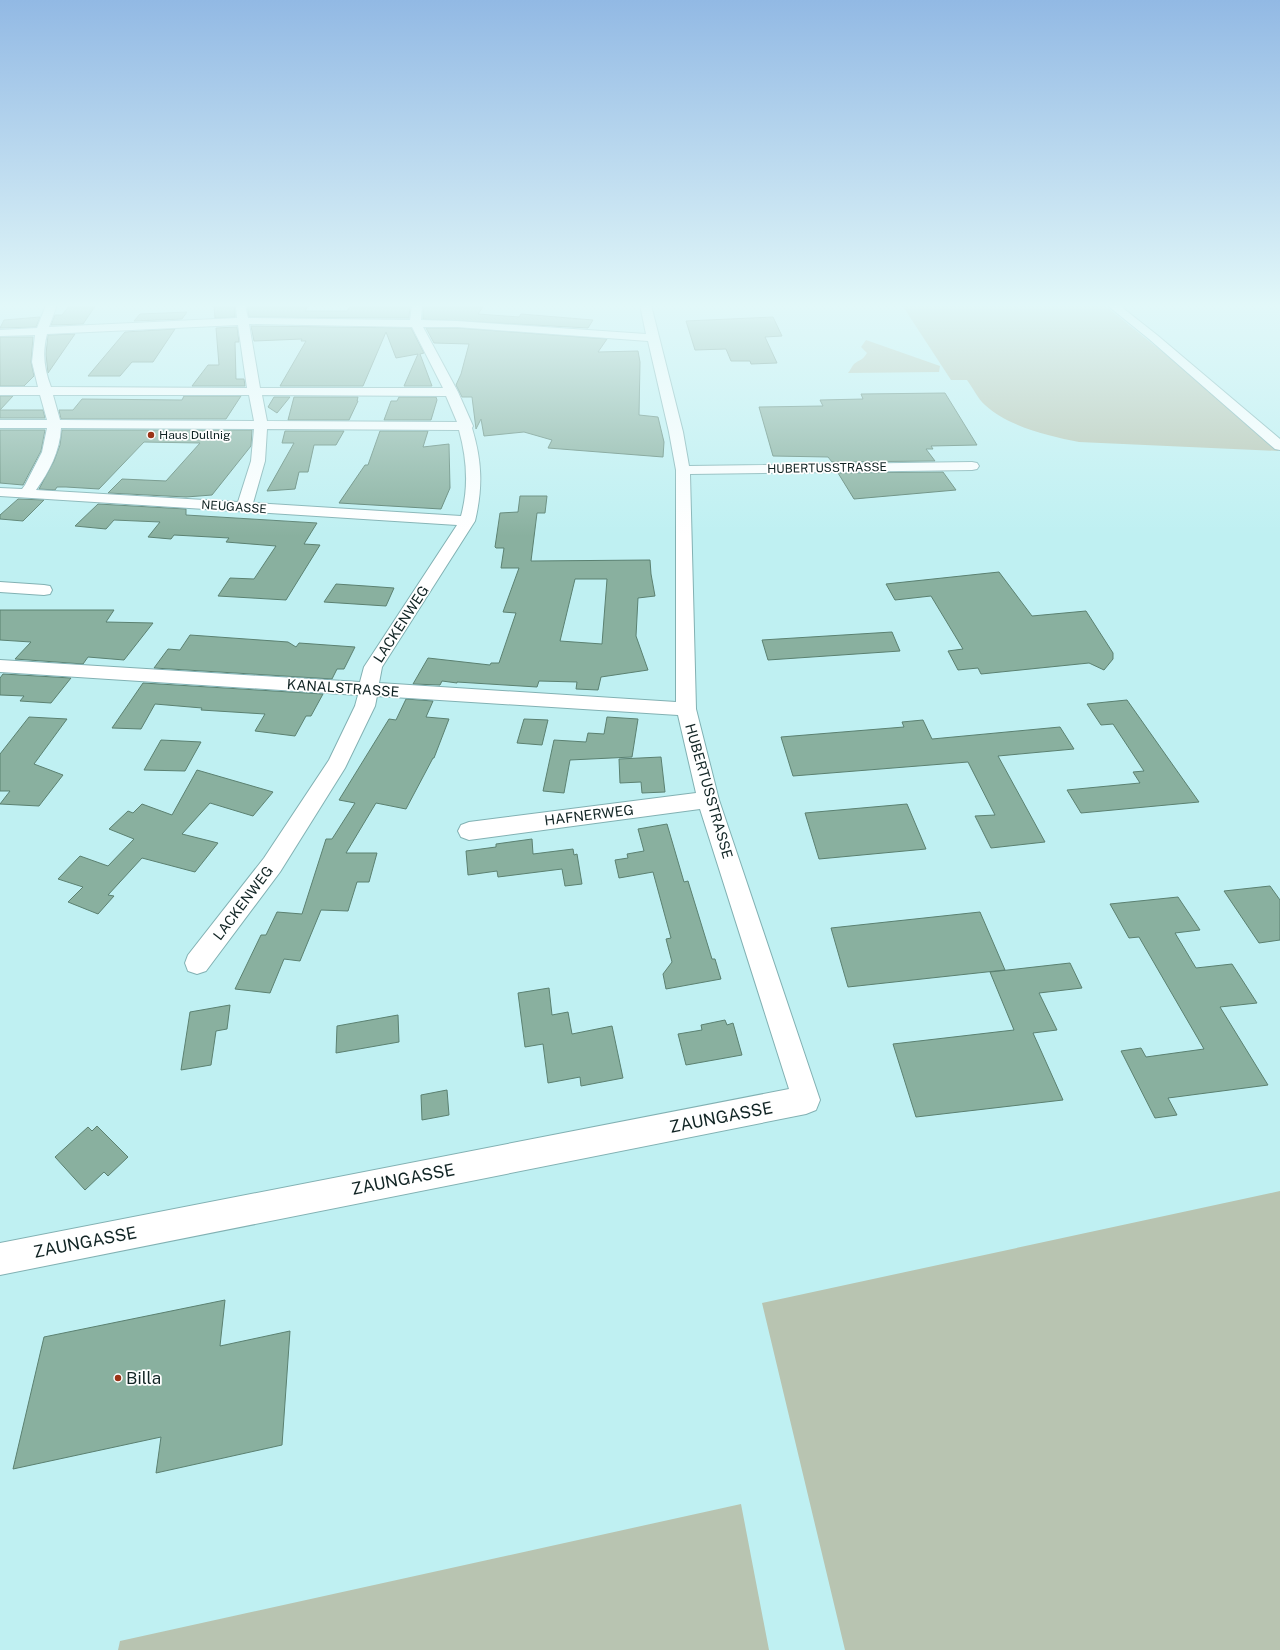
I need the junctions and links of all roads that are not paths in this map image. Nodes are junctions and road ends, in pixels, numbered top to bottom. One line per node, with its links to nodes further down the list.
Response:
1 (43, 382): 7 (street)
2 (253, 382): 8 (street)
3 (447, 382): 9 (street, LACKENWEG)
4 (664, 382): 16 (street, HUBERTUSSTRASSE)
5 (1205, 382): 14 (street)
6 (0, 392): 7 (street)
7 (46, 392): 8 (street); 11 (street)
8 (255, 392): 9 (street); 12 (street)
9 (452, 392): 13 (street, LACKENWEG)
10 (0, 424): 11 (street)
11 (54, 424): 12 (street); 18 (street)
12 (261, 425): 13 (street); 19 (street)
13 (466, 426): 20 (street, LACKENWEG)
14 (1280, 446)
15 (972, 466): 16 (street, HUBERTUSSTRASSE)
16 (683, 470): 25 (street, HUBERTUSSTRASSE)
17 (0, 492): 18 (street, NEUGASSE)
18 (26, 494): 19 (street, NEUGASSE)
19 (244, 508): 20 (street, NEUGASSE)
20 (467, 521): 24 (street, LACKENWEG)
21 (0, 587): 22 (street)
22 (44, 590)
23 (0, 666): 24 (street, KANALSTRASSE)
24 (367, 689): 25 (street, KANALSTRASSE); 28 (street, LACKENWEG)
25 (686, 709): 26 (street, HUBERTUSSTRASSE)
26 (708, 800): 27 (street, HAFNERWEG); 29 (street, HUBERTUSSTRASSE)
27 (469, 831)
28 (197, 963)
29 (806, 1100): 30 (street, ZAUNGASSE)
30 (0, 1259)

